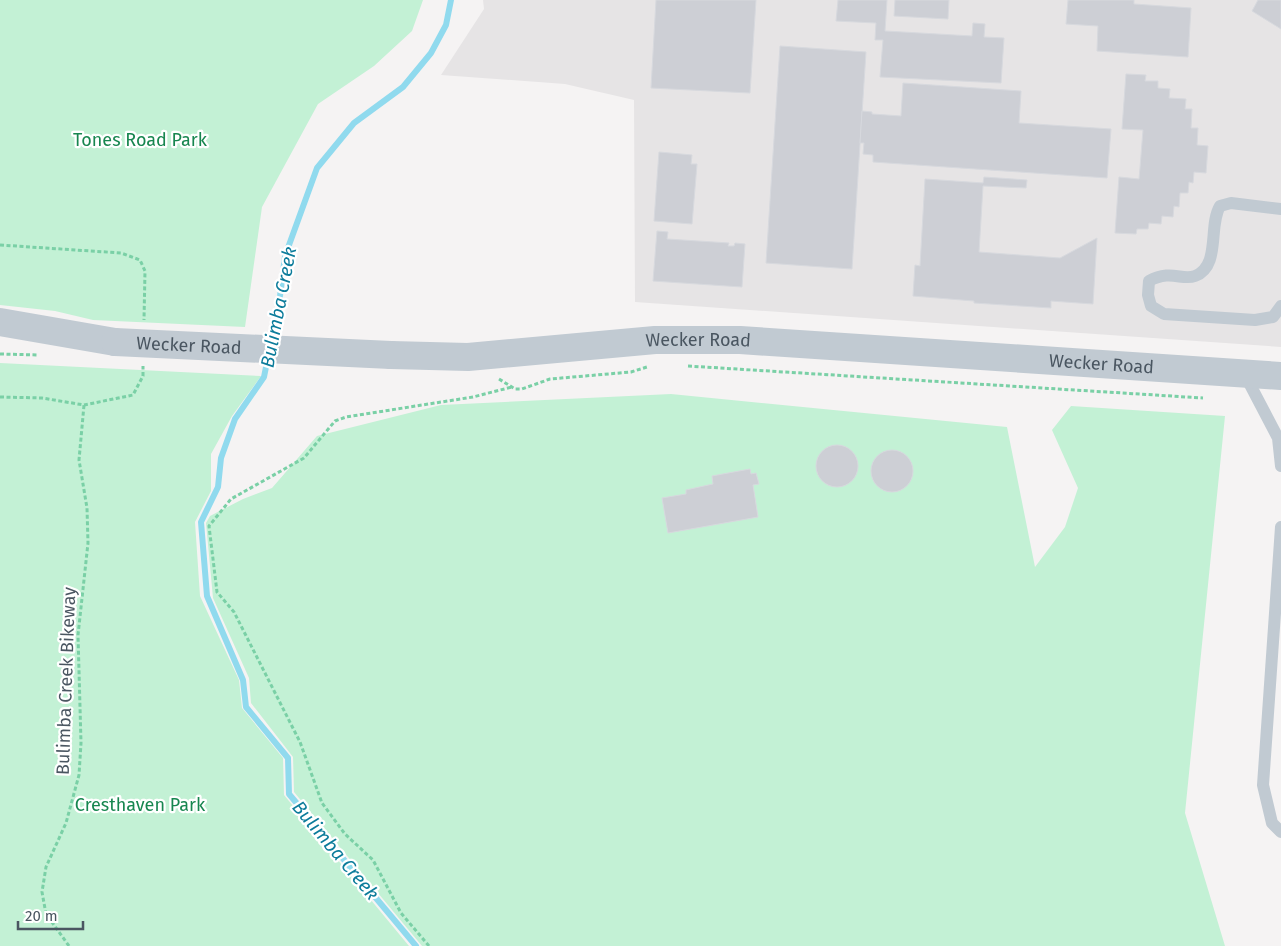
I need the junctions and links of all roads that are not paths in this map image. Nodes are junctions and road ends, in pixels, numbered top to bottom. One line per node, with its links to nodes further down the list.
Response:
1 (1281, 209): 2 (lane)
2 (1281, 306)
3 (0, 322): 5 (street, Wecker Road)
4 (0, 335): 5 (street, Wecker Road)
5 (115, 342): 6 (street, Wecker Road, bridge)
6 (1244, 374): 7 (street, Wecker Road); 8 (lane)
7 (1281, 376)
8 (1281, 466)
9 (1281, 527): 10 (lane)
10 (1281, 832)

